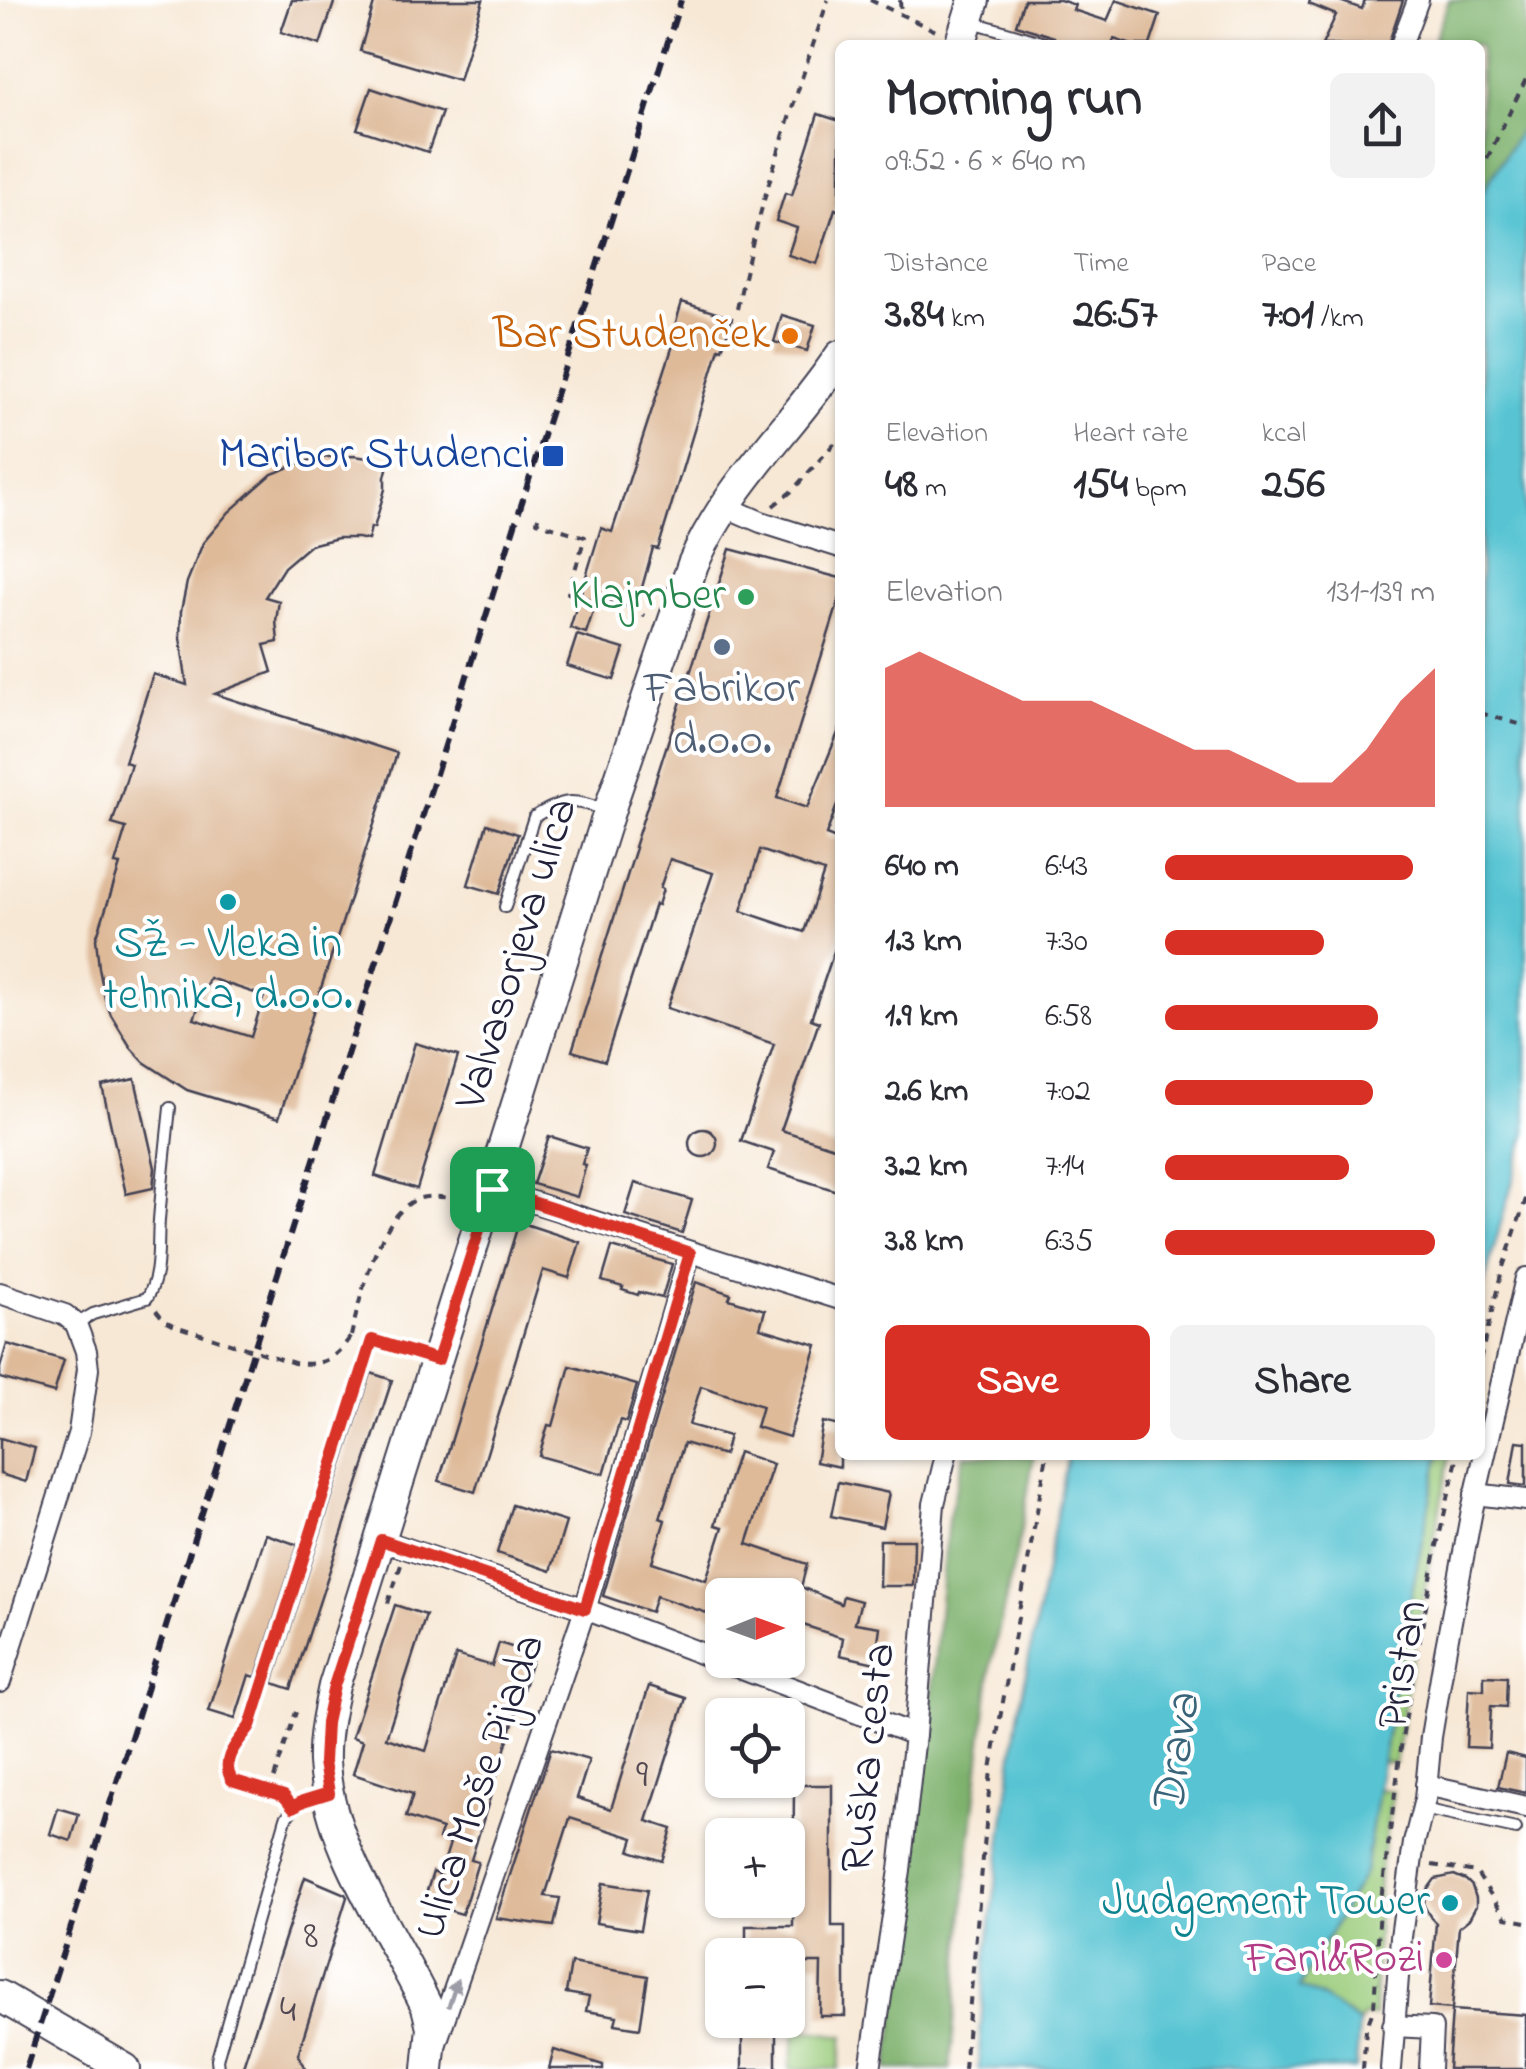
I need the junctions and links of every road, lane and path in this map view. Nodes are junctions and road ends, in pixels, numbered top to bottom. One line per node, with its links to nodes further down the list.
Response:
1 (828, 0): 11 (path)
2 (870, 0): 5 (path)
3 (900, 0): 5 (path)
4 (1418, 0): 8 (street)
5 (901, 15): 6 (path)
6 (966, 26): 7 (lane)
7 (1029, 40)
8 (1403, 40)
9 (1526, 79): 10 (path)
10 (1485, 163)
11 (737, 309)
12 (835, 363): 14 (street, Valvasorjeva ulica)
13 (835, 444): 15 (path)
14 (724, 506): 17 (street); 21 (street, Valvasorjeva ulica)
15 (770, 510)
16 (538, 517): 18 (path)
17 (835, 545)
18 (645, 616)
19 (1485, 714): 20 (path)
20 (1526, 726)
21 (610, 812): 22 (lane); 24 (street, Valvasorjeva ulica)
22 (505, 907)
23 (170, 1108): 31 (lane)
24 (492, 1189): 27 (street); 36 (street, Valvasorjeva ulica)
25 (456, 1199): 33 (path)
26 (1526, 1199): 35 (path)
27 (690, 1253): 30 (street); 45 (street, Ulica Moše Pijada)
28 (1526, 1278): 37 (street, Pristan)
29 (0, 1294): 32 (street)
30 (835, 1297)
31 (146, 1298): 32 (lane); 33 (path)
32 (70, 1320): 47 (street)
33 (351, 1336): 34 (path)
34 (372, 1340): 36 (lane); 53 (lane)
35 (1485, 1340)
36 (438, 1360): 44 (street, Valvasorjeva ulica)
37 (1485, 1452)
38 (945, 1460): 49 (street, Ruška cesta)
39 (1046, 1460): 66 (path)
40 (1457, 1460): 57 (path)
41 (1483, 1460): 42 (street, Pristan)
42 (1475, 1494): 43 (street); 50 (street, Pristan)
43 (1526, 1500)
44 (392, 1551): 45 (street); 46 (path); 52 (street, Valvasorjeva ulica)
45 (585, 1609): 49 (street); 62 (street, Ulica Moše Pijada, one-way to 45)
46 (384, 1615)
47 (0, 1682)
48 (296, 1712): 51 (path)
49 (915, 1735): 65 (street, Ruška cesta)
50 (1426, 1784): 54 (street); 55 (street, Pristan)
51 (286, 1786)
52 (329, 1793): 53 (lane); 62 (street, Valvasorjeva ulica)
53 (293, 1807): 64 (lane)
54 (1526, 1807)
55 (1423, 1809): 56 (lane); 58 (street, Pristan)
56 (1516, 1830)
57 (1386, 1859): 58 (path); 67 (path)
58 (1411, 1862): 59 (path); 61 (street, Pristan)
59 (1526, 1922)
60 (0, 1996): 63 (street)
61 (1394, 2026): 68 (street, Pristan); 69 (street)
62 (430, 2064)
63 (125, 2069)
64 (218, 2069)
65 (870, 2069)
66 (964, 2069)
67 (1362, 2069)
68 (1390, 2069)
69 (1430, 2069)

